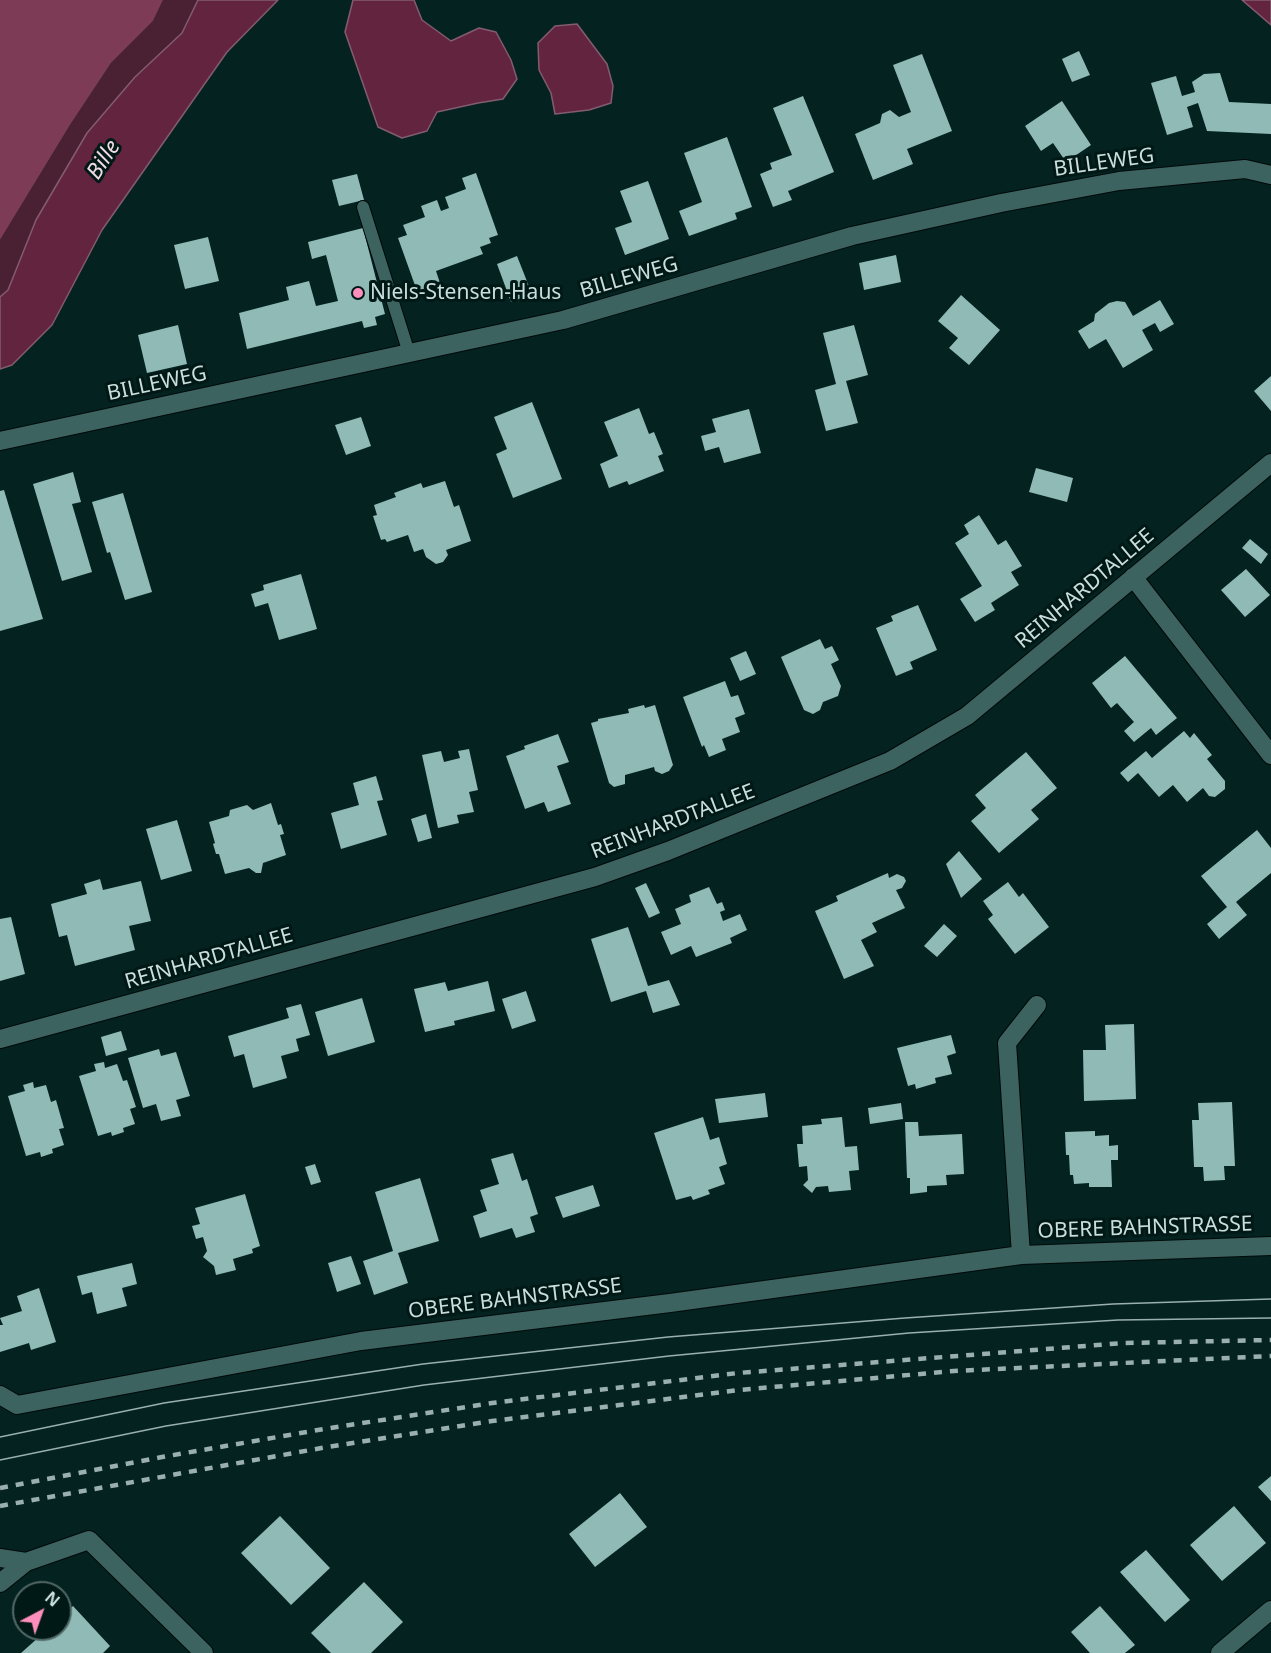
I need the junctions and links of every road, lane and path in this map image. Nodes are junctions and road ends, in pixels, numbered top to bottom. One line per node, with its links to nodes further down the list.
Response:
1 (1271, 175): 3 (street, BILLEWEG)
2 (363, 207): 3 (lane)
3 (409, 353): 4 (street, BILLEWEG)
4 (0, 441)
5 (1271, 463): 6 (street, REINHARDTALLEE)
6 (1133, 577): 7 (street); 9 (street, REINHARDTALLEE)
7 (1271, 755)
8 (1037, 1005): 11 (street, OBERE BAHNSTRASSE)
9 (0, 1039)
10 (1271, 1246): 11 (street, OBERE BAHNSTRASSE)
11 (1021, 1255): 12 (street, OBERE BAHNSTRASSE)
12 (0, 1395)
13 (0, 1558): 14 (street)
14 (26, 1562): 15 (street); 17 (street)
15 (0, 1583)
16 (1271, 1610): 18 (street)
17 (204, 1653)
18 (1220, 1653)

